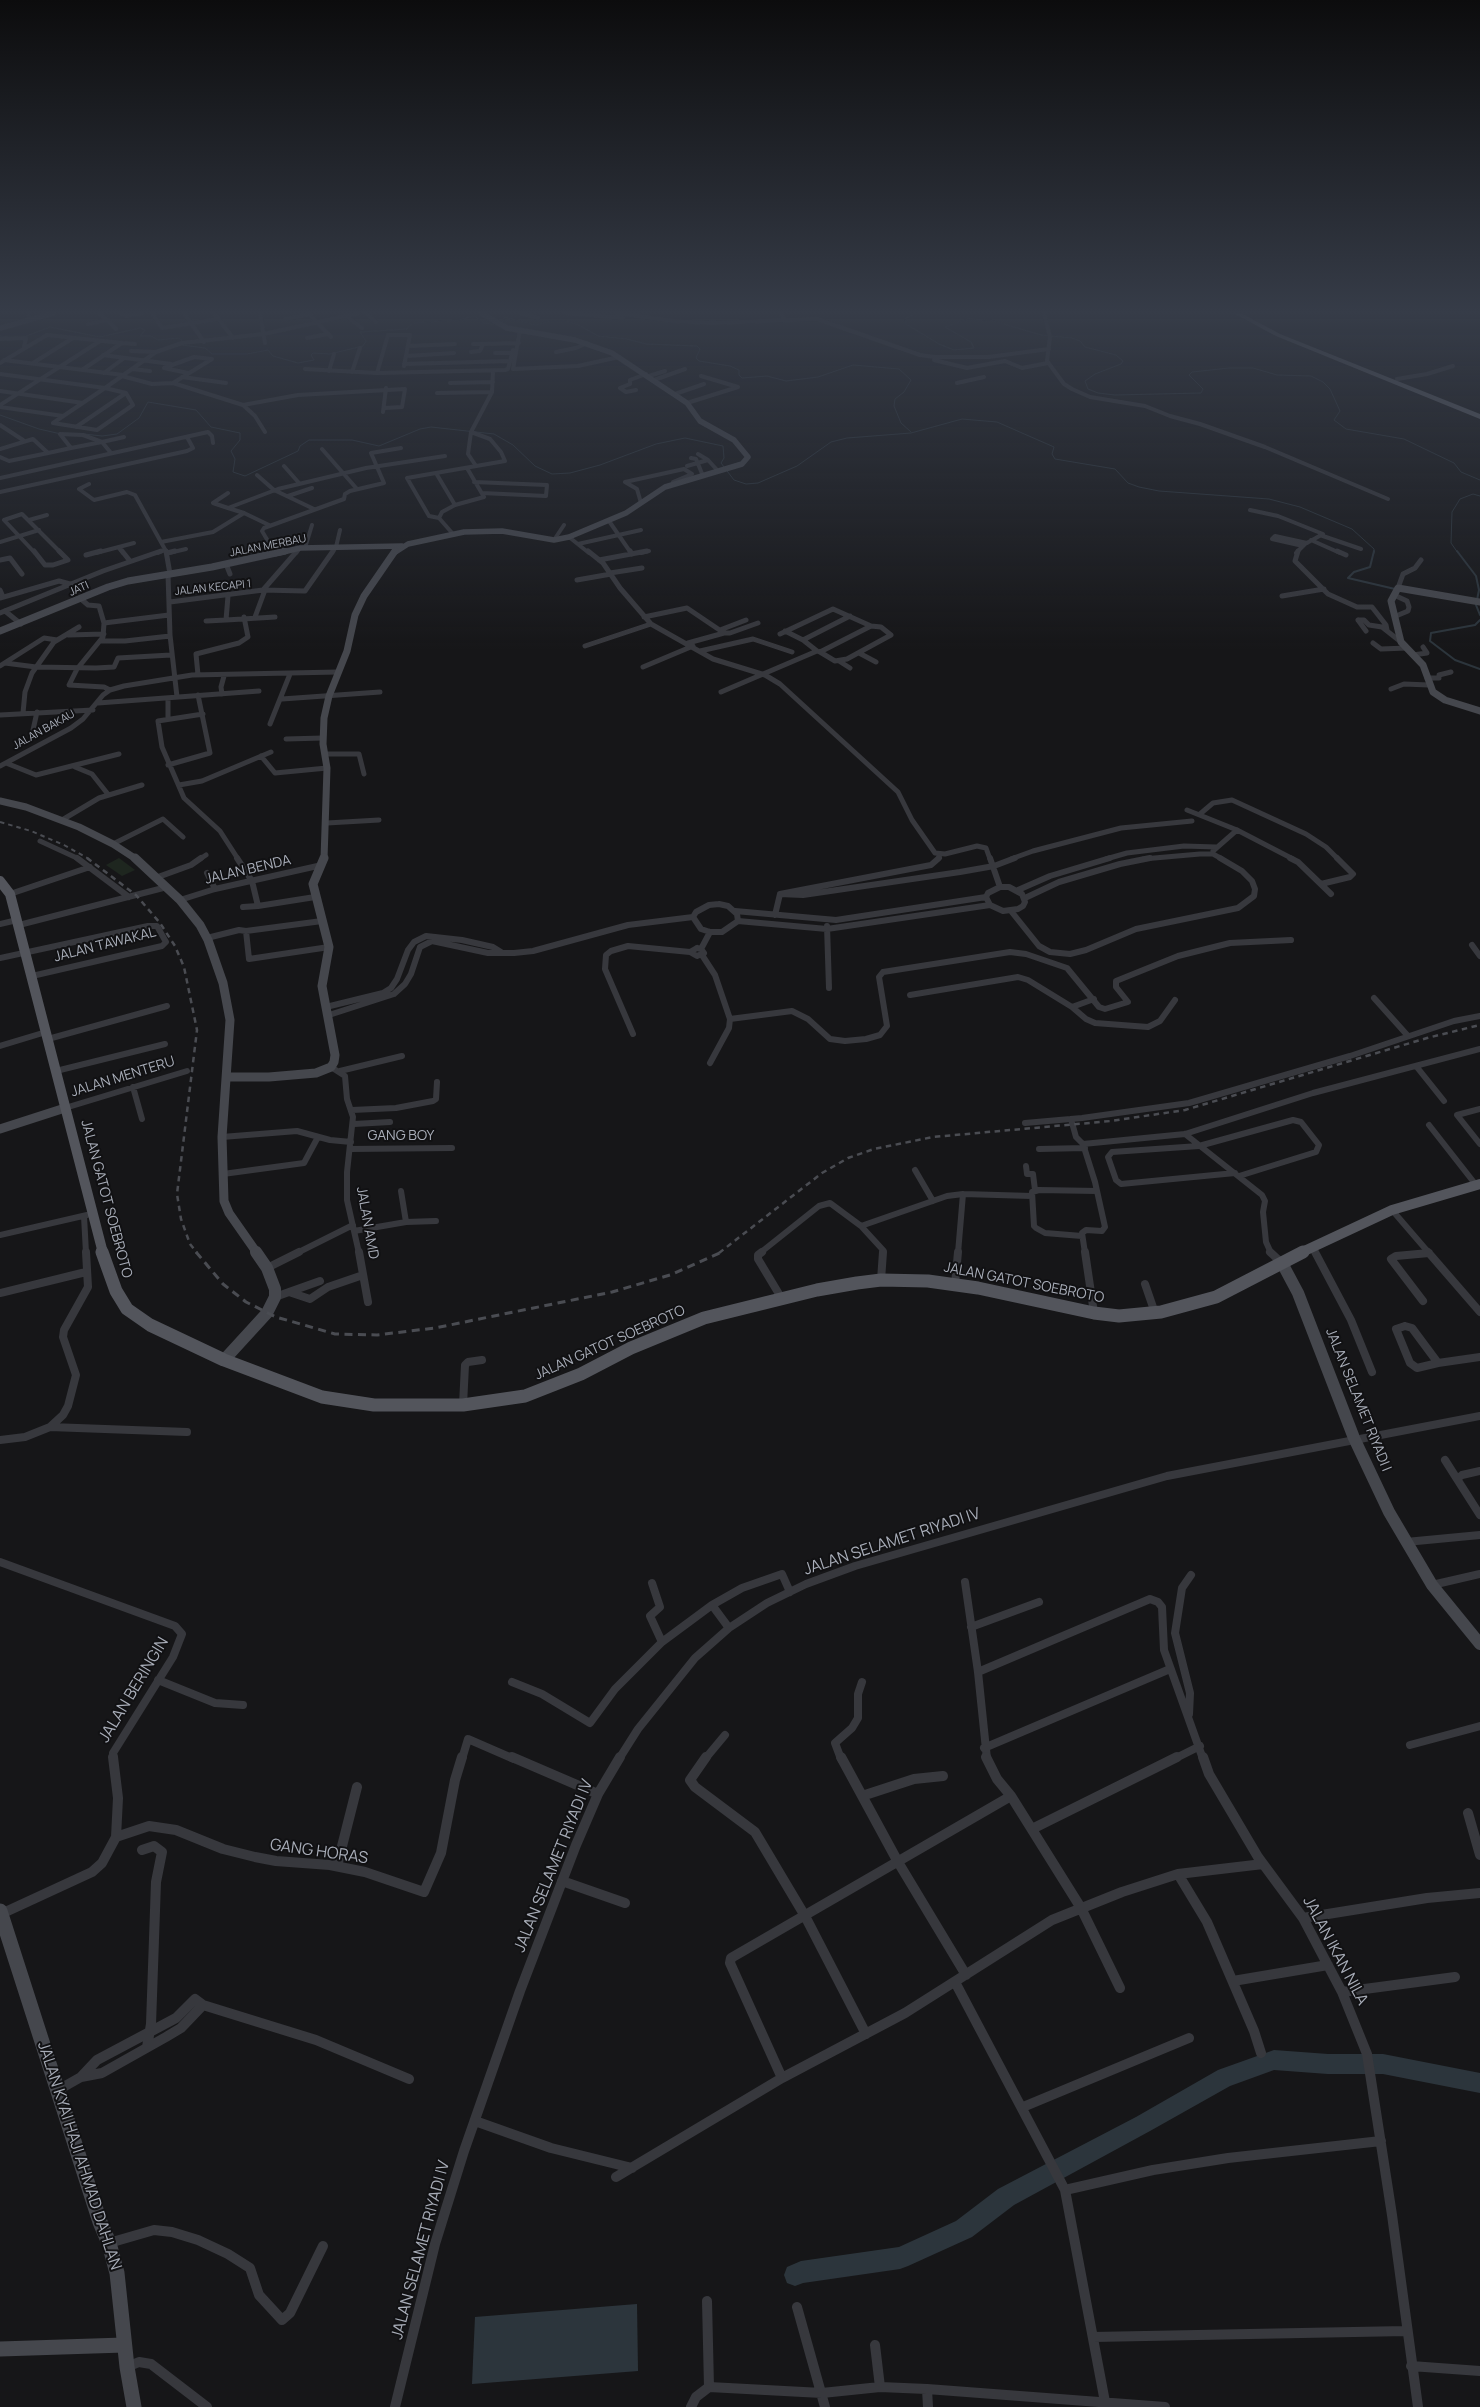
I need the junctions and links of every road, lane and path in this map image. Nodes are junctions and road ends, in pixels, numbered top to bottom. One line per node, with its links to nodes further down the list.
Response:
1 (63, 425): 7 (street)
2 (105, 425): 7 (street)
3 (261, 425): 10 (street)
4 (474, 425): 9 (street)
5 (708, 425): 33 (street)
6 (1204, 425): 50 (street)
7 (76, 427)
8 (2, 429): 13 (street)
9 (472, 430): 29 (street); 29 (street)
10 (265, 432)
11 (187, 436): 15 (street); 21 (street); 46 (street)
12 (124, 437): 14 (street)
13 (23, 440): 18 (street); 20 (street)
14 (102, 442): 16 (street); 16 (street); 21 (street)
15 (213, 442)
16 (71, 448): 20 (street)
17 (401, 448): 28 (street)
18 (0, 449)
19 (322, 449): 35 (street)
20 (48, 453): 26 (street)
21 (111, 453): 38 (street)
22 (445, 456): 28 (street)
23 (0, 457): 26 (street)
24 (694, 460): 25 (street); 25 (street); 30 (street); 37 (street)
25 (708, 460): 33 (street)
26 (8, 461): 31 (street)
27 (284, 466): 39 (street)
28 (376, 466): 35 (street); 44 (street)
29 (476, 466): 32 (street)
30 (687, 466)
31 (10, 467)
32 (467, 468): 34 (street); 40 (street)
33 (718, 471): 37 (street)
34 (436, 472): 52 (street); 58 (street)
35 (342, 473): 39 (street); 44 (street)
36 (257, 475): 45 (street)
37 (703, 476): 43 (street)
38 (0, 478)
39 (299, 482): 45 (street)
40 (474, 482): 48 (street); 48 (street)
41 (89, 484): 74 (street)
42 (312, 488): 49 (street)
43 (665, 488): 51 (street); 51 (street)
44 (357, 489): 54 (street)
45 (274, 490): 49 (street); 53 (street)
46 (0, 492)
47 (228, 493): 53 (street)
48 (482, 493): 52 (street)
49 (288, 496): 54 (street)
50 (1388, 499)
51 (641, 503): 60 (street)
52 (455, 505): 58 (street)
53 (228, 508): 56 (street)
54 (314, 509): 61 (street)
55 (1250, 510): 69 (street)
56 (244, 513): 61 (street); 74 (street)
57 (47, 514): 59 (street)
58 (439, 518): 67 (street)
59 (29, 520): 64 (street); 70 (street)
60 (609, 521): 68 (street); 71 (street)
61 (269, 525): 86 (street)
62 (312, 525): 81 (street)
63 (564, 525): 72 (street)
64 (39, 530): 70 (street); 70 (street)
65 (340, 530): 80 (street)
66 (641, 530): 68 (street)
67 (453, 534): 72 (street, JALAN MERBAU); 78 (street, JALAN MERBAU)
68 (619, 535): 77 (street); 87 (street)
69 (1320, 535): 76 (street); 83 (street)
70 (21, 536): 73 (street)
71 (569, 537): 72 (street); 77 (street)
72 (554, 540)
73 (0, 542)
74 (161, 542): 84 (street)
75 (134, 543): 79 (street)
76 (1307, 543): 76 (street); 88 (street); 102 (street)
77 (578, 544): 91 (street)
78 (402, 546): 80 (street, JALAN MERBAU); 165 (street)
79 (118, 547): 89 (street); 93 (street)
80 (336, 547): 81 (street, JALAN MERBAU); 103 (street)
81 (302, 548): 86 (street, JALAN MERBAU); 103 (street, JALAN KECAPI 1)
82 (186, 549): 84 (street)
83 (1361, 549)
84 (166, 551): 93 (street); 97 (street)
85 (650, 551): 87 (street)
86 (276, 554): 94 (street, JALAN MERBAU)
87 (632, 554): 91 (street)
88 (1346, 554)
89 (86, 555)
90 (0, 560): 96 (street)
91 (599, 560): 99 (street)
92 (1421, 560): 105 (street)
93 (130, 561): 101 (street)
94 (226, 564): 97 (street, JALAN MERBAU); 98 (street)
95 (642, 568): 99 (street)
96 (22, 574)
97 (169, 574): 109 (street, JATI); 110 (street)
98 (230, 574)
99 (610, 574): 100 (street); 121 (street)
100 (577, 580)
101 (70, 584): 108 (street); 113 (street)
102 (1324, 589): 107 (street); 132 (street)
103 (264, 590): 106 (street, JALAN KECAPI 1); 119 (street)
104 (0, 591): 108 (street)
105 (1396, 592): 111 (street); 117 (street); 117 (street)
106 (228, 596): 110 (street, JALAN KECAPI 1); 122 (street)
107 (1282, 596)
108 (2, 598)
109 (81, 599): 125 (street, JATI); 126 (street)
110 (170, 602): 115 (street)
111 (1480, 602)
112 (0, 609): 113 (street)
113 (6, 611): 114 (street); 125 (street)
114 (0, 613)
115 (169, 615): 126 (street); 140 (street)
116 (850, 616): 129 (street); 135 (street); 144 (street)
117 (1396, 616): 145 (street)
118 (244, 617): 119 (street); 122 (street); 168 (street)
119 (255, 617): 120 (street)
120 (275, 617)
121 (644, 617): 127 (street); 134 (street)
122 (226, 620): 124 (street)
123 (746, 620): 134 (street)
124 (206, 621)
125 (21, 624): 133 (street, JATI)
126 (104, 624): 137 (street)
127 (651, 624): 147 (street); 148 (street)
128 (758, 624): 131 (street)
129 (871, 626): 152 (street); 154 (street)
130 (79, 627): 139 (street)
131 (747, 627): 134 (street); 141 (street)
132 (1387, 630): 136 (street); 145 (street)
133 (0, 631)
134 (722, 631): 147 (street)
135 (785, 631): 138 (street); 144 (street)
136 (1366, 631)
137 (104, 634): 139 (street); 143 (street)
138 (780, 634)
139 (65, 635): 142 (street)
140 (170, 636): 143 (street); 155 (street)
141 (750, 639): 151 (street); 153 (street)
142 (57, 640): 159 (street); 161 (street)
143 (100, 640): 164 (street)
144 (804, 640): 152 (street)
145 (1401, 642): 150 (street)
146 (1373, 643): 150 (street)
147 (690, 645): 151 (street); 162 (street)
148 (585, 646)
149 (1423, 647): 156 (street)
150 (1407, 648): 156 (street)
151 (700, 651): 169 (street)
152 (818, 651): 157 (street); 169 (street)
153 (792, 652)
154 (859, 653): 157 (street); 158 (street)
155 (171, 655): 164 (street); 171 (street)
156 (1413, 655): 172 (street)
157 (839, 661): 163 (street)
158 (876, 662)
159 (6, 663): 160 (street); 161 (street)
160 (0, 666)
161 (36, 667): 164 (street); 188 (street)
162 (643, 667)
163 (850, 668)
164 (77, 669): 174 (street)
165 (338, 672): 167 (street); 180 (street)
166 (1450, 672): 172 (street)
167 (290, 674): 170 (street); 183 (street)
168 (198, 675): 170 (street); 171 (street)
169 (765, 675): 177 (street); 220 (street)
170 (224, 676): 178 (street)
171 (175, 677): 174 (street); 181 (street)
172 (1428, 681): 173 (street); 186 (street)
173 (1391, 689)
174 (110, 690): 184 (street, JALAN BAKAU)
175 (259, 691): 178 (street)
176 (380, 692): 180 (street)
177 (721, 692)
178 (222, 694): 179 (street)
179 (198, 695): 181 (street); 190 (street)
180 (329, 696): 183 (street); 194 (street)
181 (177, 697): 182 (street)
182 (168, 698): 184 (street); 191 (street)
183 (282, 699): 192 (street)
184 (98, 703): 185 (street, JALAN BAKAU)
185 (93, 710): 187 (street); 200 (street, JALAN BAKAU)
186 (1480, 711)
187 (37, 712): 188 (street); 193 (street)
188 (23, 713): 189 (street)
189 (0, 714)
190 (203, 714): 191 (street); 201 (street)
191 (168, 719): 201 (street)
192 (270, 724)
193 (32, 730)
194 (323, 738): 195 (street); 198 (street)
195 (286, 739)
196 (271, 752): 199 (street)
197 (119, 754): 202 (street)
198 (326, 754): 203 (street); 204 (street)
199 (261, 756): 203 (street); 206 (street)
200 (3, 764): 202 (street)
201 (168, 765): 206 (street)
202 (75, 767): 207 (street)
203 (327, 768): 214 (street)
204 (364, 774)
205 (142, 785): 211 (street)
206 (179, 785): 227 (street)
207 (106, 793)
208 (0, 801): 211 (street)
209 (1187, 810): 210 (street)
210 (1200, 814): 215 (street); 228 (street)
211 (62, 820): 218 (street)
212 (379, 820): 214 (street)
213 (1192, 821): 223 (street)
214 (327, 823): 222 (street)
215 (1237, 830): 219 (street); 228 (street)
216 (183, 837): 218 (street)
217 (40, 841): 224 (street)
218 (113, 844): 226 (street)
219 (1215, 850): 233 (street); 239 (street); 245 (street)
220 (940, 854): 223 (street); 234 (street)
221 (206, 855): 226 (street)
222 (322, 865): 227 (street, JALAN BENDA); 237 (street)
223 (994, 866): 230 (street); 234 (street)
224 (90, 867): 231 (street); 236 (street)
225 (207, 872): 232 (street)
226 (158, 877): 229 (street)
227 (252, 881): 232 (street, JALAN BENDA); 242 (street)
228 (1321, 884): 235 (street)
229 (167, 887): 236 (street); 240 (street)
230 (1000, 887): 233 (street); 238 (street)
231 (4, 888): 251 (main road, JALAN GATOT SOEBROTO)
232 (215, 890): 240 (street, JALAN BENDA)
233 (1018, 890): 239 (street)
234 (780, 894): 246 (street)
235 (1331, 894)
236 (129, 897): 251 (street)
237 (315, 897): 242 (street); 248 (street)
238 (986, 897): 241 (street); 250 (street)
239 (1025, 898): 245 (street)
240 (180, 900): 256 (street)
241 (990, 905): 245 (street); 253 (street)
242 (258, 906): 243 (street)
243 (243, 907)
244 (735, 911): 246 (street); 247 (street); 249 (street)
245 (1011, 911)
246 (775, 916): 250 (street)
247 (693, 917): 255 (street); 257 (street)
248 (322, 921): 254 (street); 260 (street)
249 (738, 921): 253 (street); 255 (street)
250 (827, 921): 253 (street)
251 (18, 922): 252 (street); 261 (main road, JALAN GATOT SOEBROTO)
252 (0, 924)
253 (827, 929): 266 (street)
254 (246, 931): 256 (street); 260 (street)
255 (710, 932): 262 (street)
256 (207, 938): 291 (street)
257 (433, 939): 267 (street); 267 (street)
258 (1290, 940): 270 (street)
259 (1472, 945): 263 (street)
260 (329, 947): 273 (street)
261 (25, 951): 264 (street); 265 (main road, JALAN GATOT SOEBROTO); 265 (street, JALAN TAWAKAL)
262 (702, 952): 277 (street); 278 (street)
263 (1480, 956)
264 (0, 958)
265 (32, 976): 279 (main road, JALAN GATOT SOEBROTO)
266 (829, 988)
267 (385, 995): 273 (street); 275 (street)
268 (910, 995): 274 (street)
269 (1374, 998): 280 (street)
270 (1094, 999): 274 (street); 277 (street)
271 (1175, 1000): 274 (street)
272 (167, 1006): 279 (street)
273 (326, 1007): 275 (street)
274 (1072, 1007)
275 (329, 1015): 287 (street)
276 (1480, 1016): 280 (street)
277 (730, 1018): 285 (street)
278 (633, 1034)
279 (47, 1036): 282 (street); 289 (main road, JALAN GATOT SOEBROTO)
280 (1408, 1036): 299 (street)
281 (165, 1044): 289 (street)
282 (0, 1046)
283 (1480, 1049): 286 (street)
284 (402, 1056): 288 (street)
285 (710, 1062)
286 (1416, 1066): 294 (street); 305 (street)
287 (331, 1067): 288 (street); 291 (street)
288 (340, 1070): 296 (street, JALAN AMD)
289 (56, 1071): 295 (main road, JALAN GATOT SOEBROTO)
290 (187, 1071): 293 (street, JALAN MENTERU)
291 (227, 1077): 306 (street)
292 (437, 1082): 296 (street)
293 (132, 1087): 295 (street, JALAN MENTERU); 298 (street)
294 (1444, 1101)
295 (65, 1108): 304 (street); 325 (main road, JALAN GATOT SOEBROTO)
296 (352, 1110): 302 (street, JALAN AMD)
297 (1480, 1110): 308 (street)
298 (142, 1119)
299 (1071, 1119): 301 (street); 310 (street)
300 (390, 1122): 302 (street)
301 (1025, 1123)
302 (354, 1124): 309 (street, JALAN AMD)
303 (1429, 1125): 318 (street)
304 (0, 1129)
305 (1185, 1134): 310 (street); 311 (street)
306 (222, 1137): 307 (street, GANG BOY); 316 (street)
307 (318, 1137): 309 (street, GANG BOY); 316 (street)
308 (1480, 1144)
309 (351, 1145): 312 (street, GANG BOY); 329 (street, JALAN AMD)
310 (1084, 1146): 313 (street); 320 (street)
311 (1200, 1146): 317 (street); 317 (street); 317 (street)
312 (452, 1148)
313 (1039, 1149)
314 (1026, 1166): 321 (street)
315 (915, 1170): 323 (street)
316 (223, 1174): 335 (street)
317 (1237, 1175): 334 (street)
318 (1479, 1184): 324 (main road, JALAN GATOT SOEBROTO)
319 (401, 1191): 327 (street)
320 (1097, 1191): 321 (street); 331 (street)
321 (1033, 1193): 322 (street); 331 (street)
322 (963, 1194): 323 (street); 340 (street)
323 (933, 1200): 328 (street)
324 (1392, 1210): 332 (main road, JALAN GATOT SOEBROTO); 333 (street)
325 (88, 1215): 330 (street); 336 (street); 352 (main road, JALAN GATOT SOEBROTO)
326 (436, 1221): 327 (street)
327 (406, 1222): 329 (street)
328 (861, 1226): 338 (street); 345 (street)
329 (353, 1228): 335 (street); 337 (street, JALAN AMD)
330 (0, 1235)
331 (1082, 1236): 349 (street)
332 (1312, 1247): 334 (main road, JALAN GATOT SOEBROTO); 355 (street)
333 (1429, 1253): 346 (street); 348 (street)
334 (1282, 1262): 350 (main road, JALAN GATOT SOEBROTO); 360 (street, JALAN SELAMET RIYADI I)
335 (267, 1268): 344 (street)
336 (86, 1272): 343 (street); 358 (street)
337 (363, 1275): 342 (street); 347 (street, JALAN AMD)
338 (882, 1280): 340 (main road, JALAN GATOT SOEBROTO); 345 (main road, JALAN GATOT SOEBROTO)
339 (320, 1281): 342 (street)
340 (955, 1284): 349 (main road, JALAN GATOT SOEBROTO)
341 (1145, 1284): 350 (street)
342 (289, 1292): 344 (street)
343 (0, 1293)
344 (275, 1297): 352 (street)
345 (782, 1299): 356 (main road, JALAN GATOT SOEBROTO)
346 (1423, 1301)
347 (368, 1302)
348 (1480, 1312)
349 (1094, 1313): 350 (main road, JALAN GATOT SOEBROTO)
350 (1155, 1313)
351 (1480, 1357): 354 (street)
352 (224, 1360): 356 (main road, JALAN GATOT SOEBROTO)
353 (482, 1360): 356 (street)
354 (1438, 1363): 354 (street)
355 (1372, 1372)
356 (463, 1405)
357 (1480, 1416): 360 (street, JALAN SELAMET RIYADI IV)
358 (50, 1427): 359 (street); 361 (street)
359 (187, 1432)
360 (1354, 1438): 367 (street, JALAN SELAMET RIYADI I); 374 (street, JALAN SELAMET RIYADI IV)
361 (0, 1440)
362 (1445, 1460): 364 (street)
363 (1480, 1471): 364 (street)
364 (1457, 1479): 365 (street)
365 (1480, 1515)
366 (1480, 1535): 367 (street)
367 (1406, 1542): 373 (street, JALAN SELAMET RIYADI I)
368 (0, 1562): 383 (street, JALAN BERINGIN)
369 (1480, 1574): 373 (street)
370 (1191, 1576): 387 (street)
371 (965, 1582): 377 (street)
372 (652, 1583): 379 (street)
373 (1432, 1585): 380 (street, JALAN SELAMET RIYADI I)
374 (790, 1592): 376 (street); 378 (street, JALAN SELAMET RIYADI IV)
375 (1039, 1602): 377 (street)
376 (712, 1605): 378 (street); 379 (street)
377 (972, 1627): 382 (street)
378 (729, 1628): 395 (street, JALAN SELAMET RIYADI IV)
379 (662, 1642): 384 (street)
380 (1480, 1643)
381 (1170, 1669): 382 (street, JALAN IKAN NILA); 387 (street, JALAN IKAN NILA); 392 (street)
382 (978, 1672): 392 (street)
383 (158, 1680): 386 (street); 400 (street, JALAN BERINGIN)
384 (512, 1682)
385 (862, 1682): 396 (street)
386 (242, 1705)
387 (1189, 1715): 391 (street, JALAN IKAN NILA)
388 (1480, 1726): 390 (street)
389 (725, 1735): 412 (street)
390 (1410, 1744)
391 (1200, 1746): 399 (street); 404 (street, JALAN IKAN NILA)
392 (984, 1748): 397 (street)
393 (943, 1776): 396 (street)
394 (357, 1787): 405 (street)
395 (598, 1794): 405 (street, GANG HORAS); 407 (street, JALAN SELAMET RIYADI IV)
396 (862, 1796): 403 (street)
397 (1011, 1796): 399 (street); 403 (street)
398 (1468, 1814): 402 (street)
399 (1032, 1829): 410 (street)
400 (116, 1837): 405 (street, GANG HORAS); 411 (street)
401 (142, 1850): 422 (street)
402 (1480, 1854)
403 (898, 1862): 412 (street); 415 (street)
404 (1263, 1864): 406 (street); 413 (street, JALAN IKAN NILA)
405 (337, 1866)
406 (1178, 1874): 410 (street); 417 (street)
407 (562, 1881): 409 (street); 432 (street, JALAN SELAMET RIYADI IV)
408 (1480, 1893): 413 (street)
409 (625, 1903)
410 (1081, 1908): 415 (street); 419 (street)
411 (0, 1912): 430 (street, JALAN KYAI HAJI AHMAD DAHLAN)
412 (805, 1916): 423 (street); 428 (street)
413 (1303, 1918): 414 (street, JALAN IKAN NILA)
414 (1328, 1965): 417 (street); 420 (street, JALAN IKAN NILA)
415 (966, 1975): 418 (street)
416 (1454, 1978): 420 (street)
417 (1233, 1981): 426 (street)
418 (955, 1982): 423 (street); 431 (street)
419 (1120, 1988)
420 (1342, 1992): 433 (street, JALAN IKAN NILA)
421 (204, 2005): 422 (street); 425 (street); 429 (street)
422 (150, 2033): 425 (street); 427 (street)
423 (866, 2034): 428 (street)
424 (1189, 2038): 431 (street)
425 (147, 2047): 427 (street)
426 (1260, 2053)
427 (81, 2077): 430 (street)
428 (782, 2078): 434 (street)
429 (409, 2079)
430 (58, 2090): 437 (street, JALAN KYAI HAJI AHMAD DAHLAN)
431 (1023, 2107): 436 (street)
432 (475, 2121): 434 (street); 456 (street, JALAN SELAMET RIYADI IV)
433 (1381, 2142): 436 (street); 441 (street, JALAN IKAN NILA)
434 (632, 2168): 435 (street)
435 (616, 2177)
436 (1063, 2186): 442 (street)
437 (109, 2243): 438 (street); 443 (street, JALAN KYAI HAJI AHMAD DAHLAN)
438 (323, 2246)
439 (707, 2301): 449 (street)
440 (797, 2307): 452 (street)
441 (1406, 2331): 442 (street); 446 (street, JALAN IKAN NILA)
442 (1094, 2337): 453 (street)
443 (124, 2345): 445 (street); 447 (street, JALAN KYAI HAJI AHMAD DAHLAN)
444 (874, 2345): 450 (street)
445 (0, 2348)
446 (1411, 2366): 448 (street); 461 (street, JALAN IKAN NILA)
447 (127, 2367): 454 (street, JALAN KYAI HAJI AHMAD DAHLAN); 455 (street)
448 (1480, 2371)
449 (709, 2387): 452 (street); 457 (street)
450 (880, 2388): 451 (street); 452 (street)
451 (927, 2389): 453 (street); 459 (street)
452 (822, 2393): 458 (street)
453 (1105, 2402): 460 (street)
454 (134, 2407)
455 (207, 2407)
456 (395, 2407)
457 (691, 2407)
458 (825, 2407)
459 (928, 2407)
460 (1165, 2407)
461 (1418, 2407)

